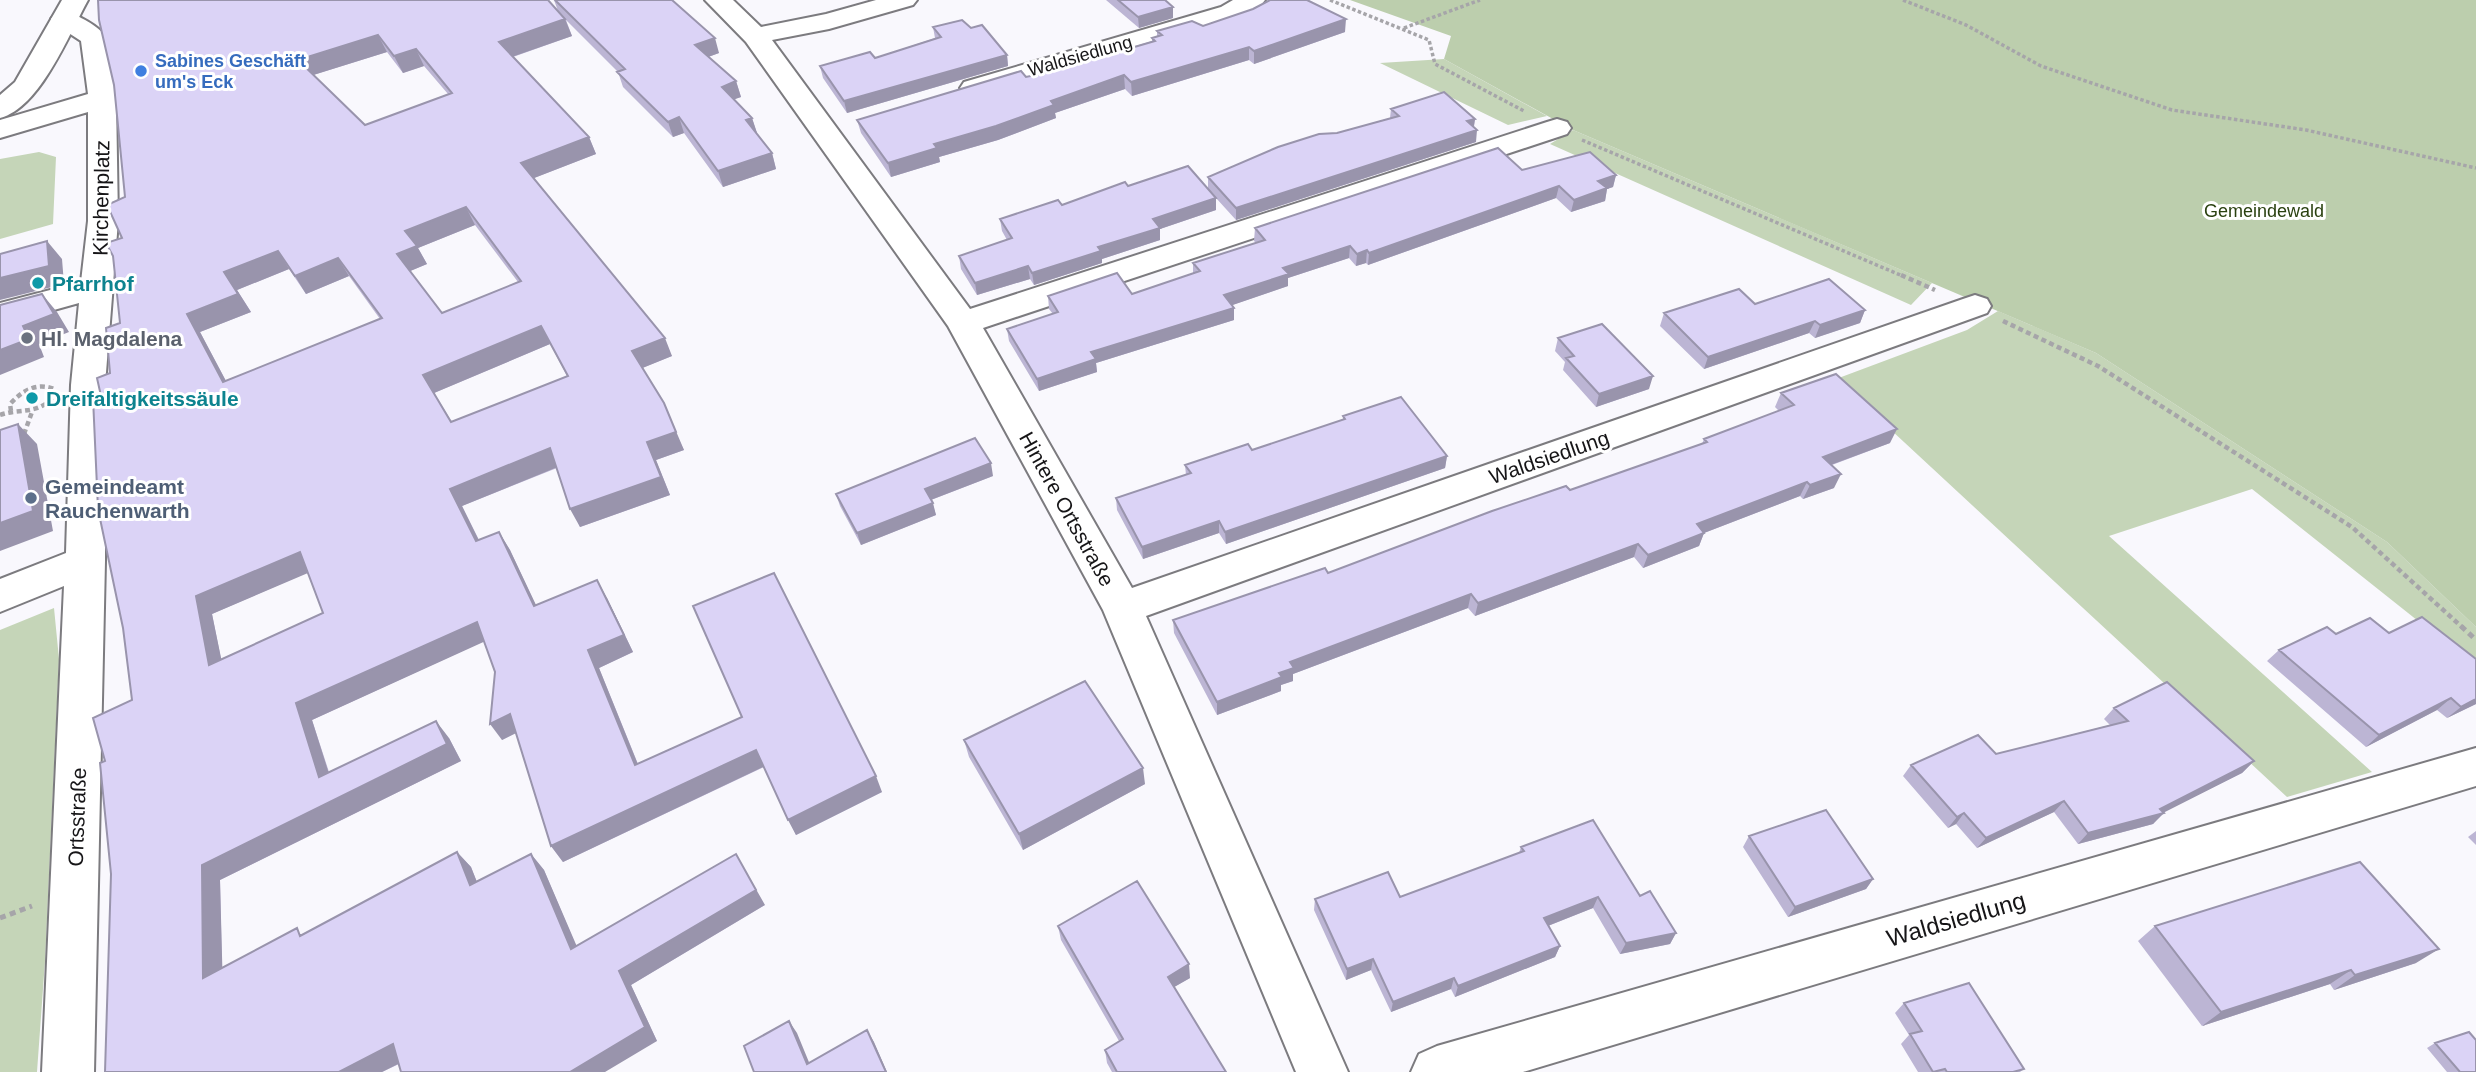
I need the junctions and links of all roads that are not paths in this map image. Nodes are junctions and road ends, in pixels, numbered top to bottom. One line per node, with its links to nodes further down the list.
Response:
1 (718, 0): 5 (street, Hintere Ortsstraße)
2 (904, 0): 5 (street)
3 (1252, 0): 6 (street, Waldsiedlung)
4 (69, 10): 7 (street, Kirchenplatz); 8 (street)
5 (755, 36): 14 (street, Hintere Ortsstraße)
6 (952, 94)
7 (102, 99): 10 (street); 11 (street, Kirchenplatz)
8 (0, 110)
9 (1557, 128): 14 (street)
10 (0, 129)
11 (97, 288): 13 (street); 15 (street, Kirchenplatz)
12 (1975, 306): 17 (street, Waldsiedlung)
13 (0, 314)
14 (963, 323): 17 (street, Hintere Ortsstraße)
15 (85, 561): 16 (street); 19 (street, Ortsstraße)
16 (0, 596)
17 (1122, 608): 20 (street, Hintere Ortsstraße)
18 (2476, 767): 21 (street, Waldsiedlung)
19 (68, 1072)
20 (1322, 1072)
21 (1437, 1072)

